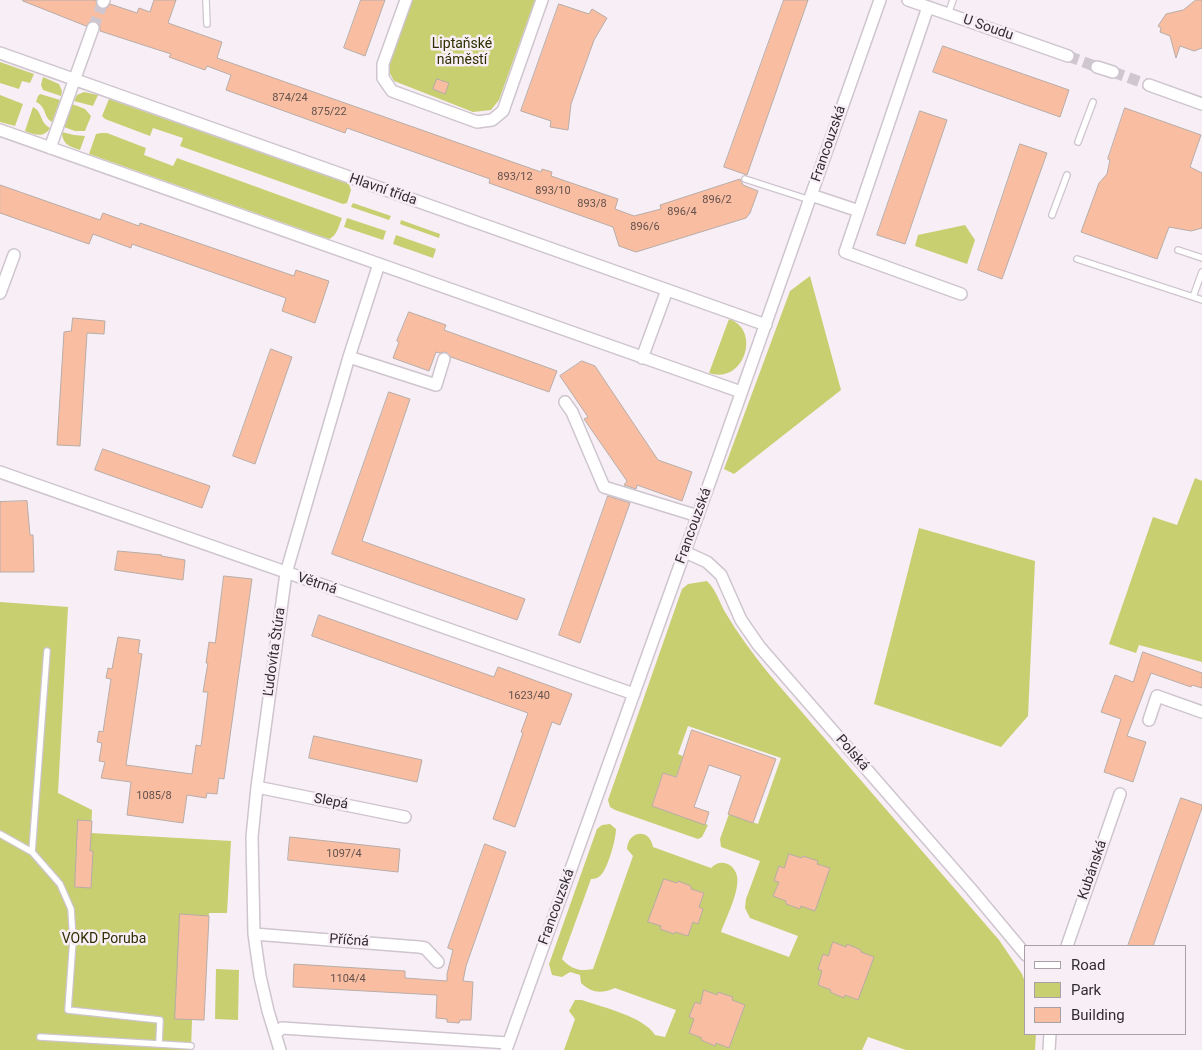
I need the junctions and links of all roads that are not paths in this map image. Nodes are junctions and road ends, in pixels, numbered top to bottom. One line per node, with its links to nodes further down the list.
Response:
1 (206, 0): 9 (lane)
2 (406, 0): 3 (street)
3 (542, 0)
4 (880, 0): 22 (street, Francouzská)
5 (908, 0): 7 (street, U Soudu)
6 (953, 0): 8 (lane)
7 (928, 7): 8 (street, U Soudu); 23 (street)
8 (948, 14): 12 (street, U Soudu)
9 (207, 24)
10 (93, 28): 13 (street)
11 (0, 53): 13 (street, Hlavní třída)
12 (1068, 56)
13 (74, 80): 19 (street); 31 (street, Hlavní třída)
14 (1149, 85): 16 (street)
15 (1093, 102): 18 (lane)
16 (1202, 104)
17 (0, 130): 19 (street)
18 (1078, 142)
19 (50, 148): 29 (street)
20 (1067, 175): 24 (lane)
21 (745, 178): 22 (lane)
22 (810, 198): 23 (street); 36 (street, Francouzská)
23 (859, 211): 33 (street)
24 (1052, 215)
25 (1178, 250): 27 (lane)
26 (14, 255): 32 (street)
27 (1202, 258)
28 (1078, 259): 34 (lane)
29 (380, 264): 37 (street, Ľudovíta Štúra); 38 (street)
30 (1202, 272): 34 (lane)
31 (667, 290): 36 (street, Hlavní třída); 38 (street)
32 (0, 293)
33 (961, 294)
34 (1193, 297): 35 (lane)
35 (1202, 300)
36 (766, 325): 40 (street, Francouzská)
37 (349, 357): 39 (street); 45 (street, Ľudovíta Štúra)
38 (642, 358): 40 (street)
39 (444, 360)
40 (741, 392): 43 (street, Francouzská)
41 (565, 402): 43 (street)
42 (0, 472): 45 (street, Větrná)
43 (698, 516): 44 (street, Francouzská)
44 (684, 552): 47 (street, Francouzská); 57 (street, Polská)
45 (286, 573): 47 (street, Větrná); 50 (street, Ľudovíta Štúra)
46 (47, 650): 54 (lane)
47 (634, 694): 64 (street, Francouzská)
48 (1202, 712): 49 (street)
49 (1149, 720)
50 (257, 787): 52 (street, Slepá); 55 (street, Ľudovíta Štúra)
51 (1120, 794): 56 (street, Kubánská)
52 (405, 817)
53 (0, 834): 54 (lane)
54 (32, 852): 62 (lane)
55 (254, 934): 58 (street, Příčná); 59 (street, Ľudovíta Štúra)
56 (1067, 945)
57 (1024, 953)
58 (438, 962)
59 (275, 1034): 64 (street); 65 (street, Ľudovíta Štúra)
60 (1050, 1035): 66 (street)
61 (40, 1037): 62 (lane)
62 (159, 1044): 63 (lane)
63 (191, 1046)
64 (507, 1047)
65 (280, 1050)
66 (1049, 1050)

